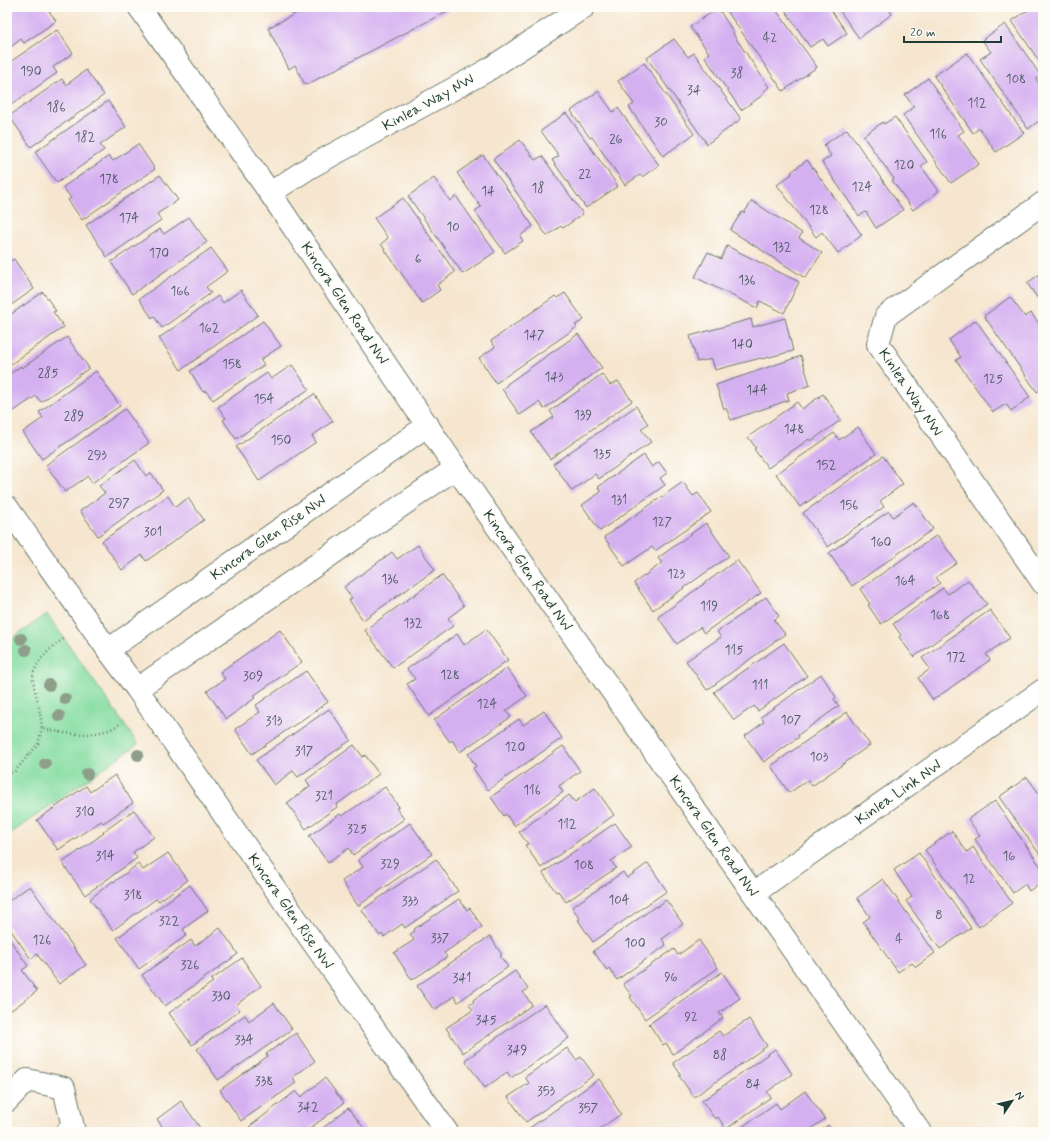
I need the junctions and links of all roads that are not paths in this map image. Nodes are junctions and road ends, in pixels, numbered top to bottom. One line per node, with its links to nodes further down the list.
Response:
1 (139, 7): 3 (street, Kincora Glen Road NW)
2 (584, 7): 3 (street, Kinlea Way NW)
3 (270, 193): 5 (street, Kincora Glen Road NW)
4 (1043, 203): 8 (street, Kinlea Way NW)
5 (428, 424): 6 (street, Kincora Glen Road NW); 9 (street, Kincora Glen Rise NW)
6 (456, 468): 10 (street); 12 (street, Kincora Glen Road NW)
7 (7, 507): 9 (street, Kincora Glen Rise NW)
8 (1043, 583)
9 (108, 650): 10 (street, Kincora Glen Rise NW)
10 (137, 689): 15 (street, Kincora Glen Rise NW)
11 (1043, 690): 12 (street, Kinlea Link NW)
12 (754, 893): 16 (street, Kincora Glen Road NW)
13 (7, 1101): 14 (street)
14 (68, 1132)
15 (447, 1132)
16 (920, 1132)

